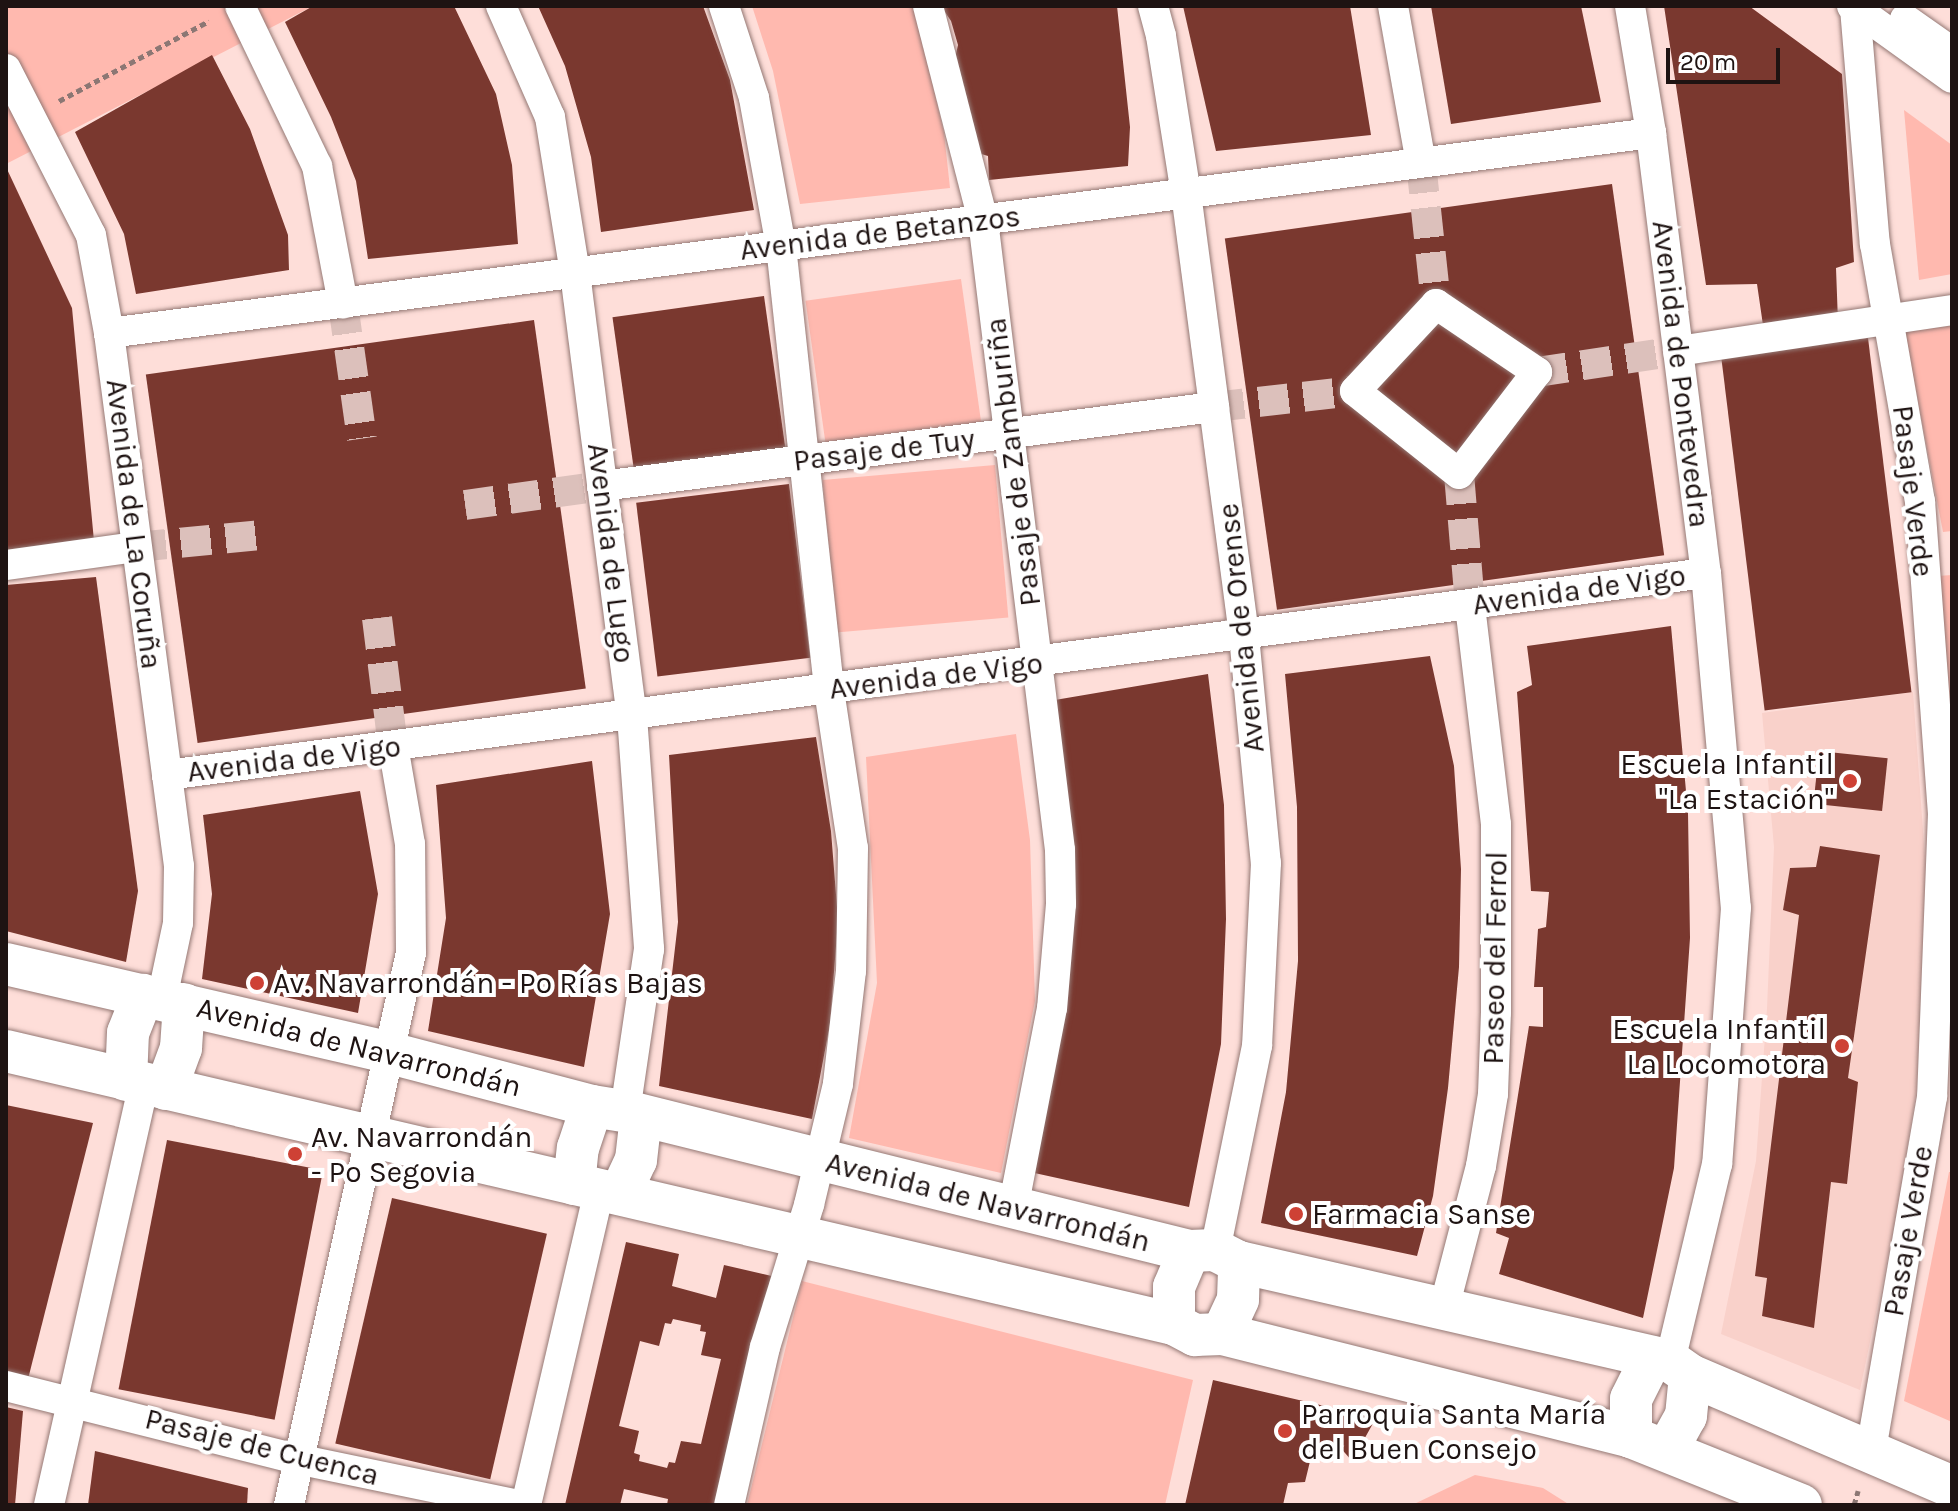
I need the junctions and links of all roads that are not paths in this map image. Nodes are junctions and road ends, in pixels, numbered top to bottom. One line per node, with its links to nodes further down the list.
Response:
1 (240, 6): 19 (street)
2 (501, 6): 18 (street, Avenida de Lugo)
3 (724, 6): 17 (street)
4 (928, 6): 16 (street, Pasaje de Zamburiña)
5 (1153, 6): 15 (street, Avenida de Orense)
6 (1393, 6): 14 (street)
7 (1630, 6): 13 (street, Avenida de Pontevedra)
8 (1887, 6): 10 (street)
9 (1854, 7): 12 (street); 22 (street, Pasaje Verde)
10 (1952, 52)
11 (6, 69): 23 (street, Avenida de La Coruña)
12 (1952, 78)
13 (1651, 133): 14 (street, Avenida de Betanzos); 24 (street, Avenida de Pontevedra)
14 (1421, 163): 15 (street, Avenida de Betanzos)
15 (1186, 193): 16 (street, Avenida de Betanzos); 25 (street, Avenida de Orense)
16 (983, 220): 17 (street, Avenida de Betanzos); 26 (street, Pasaje de Zamburiña)
17 (781, 246): 18 (street, Avenida de Betanzos); 27 (street)
18 (575, 273): 19 (street, Avenida de Betanzos); 28 (street, Avenida de Lugo)
19 (343, 304): 23 (street, Avenida de Betanzos)
20 (1436, 304): 20 (street)
21 (1952, 310): 22 (street)
22 (1888, 320): 24 (street); 58 (street, Pasaje Verde)
23 (109, 333): 29 (street, Avenida de La Coruña)
24 (1678, 351): 31 (street, Avenida de Pontevedra)
25 (1214, 407): 26 (street, Pasaje de Tuy); 33 (street, Avenida de Orense)
26 (1010, 433): 27 (street, Pasaje de Tuy); 34 (street, Pasaje de Zamburiña)
27 (804, 460): 28 (street, Pasaje de Tuy); 35 (street)
28 (602, 486): 36 (street, Avenida de Lugo)
29 (136, 547): 30 (street); 38 (street, Avenida de La Coruña)
30 (6, 565)
31 (1706, 573): 32 (street, Avenida de Vigo); 54 (street, Avenida de Pontevedra)
32 (1470, 605): 33 (street, Avenida de Vigo); 51 (street, Paseo del Ferrol)
33 (1244, 636): 34 (street, Avenida de Vigo); 50 (street, Avenida de Orense)
34 (1038, 662): 35 (street, Avenida de Vigo); 48 (street, Pasaje de Zamburiña)
35 (829, 690): 36 (street, Avenida de Vigo); 46 (street)
36 (632, 716): 37 (street, Avenida de Vigo); 44 (street, Avenida de Lugo)
37 (393, 746): 38 (street, Avenida de Vigo); 42 (street)
38 (167, 775): 40 (street, Avenida de La Coruña)
39 (6, 964): 40 (street, Avenida de Navarrondán)
40 (163, 999): 42 (street, Avenida de Navarrondán); 43 (street)
41 (6, 1051): 43 (street)
42 (390, 1053): 44 (street, Avenida de Navarrondán); 45 (street)
43 (145, 1085): 45 (street); 56 (street)
44 (619, 1111): 46 (street, Avenida de Navarrondán); 47 (street); 47 (street)
45 (370, 1137): 47 (street); 59 (street)
46 (820, 1161): 48 (street, Avenida de Navarrondán); 49 (street)
47 (598, 1190): 49 (street); 64 (street)
48 (1013, 1209): 50 (street, Avenida de Navarrondán)
49 (799, 1239): 52 (street); 65 (street)
50 (1214, 1255): 51 (street, Avenida de Navarrondán); 52 (street); 53 (street)
51 (1444, 1308): 54 (street, Avenida de Navarrondán)
52 (1174, 1324): 53 (street)
53 (1222, 1334): 57 (street)
54 (1670, 1365): 57 (street); 57 (street); 58 (street, Avenida de Navarrondán)
55 (6, 1386): 56 (street, Pasaje de Cuenca)
56 (72, 1400): 59 (street, Pasaje de Cuenca); 61 (street)
57 (1649, 1443): 66 (street)
58 (1871, 1451): 60 (street, Avenida de Navarrondán)
59 (297, 1459): 62 (street); 63 (street, Pasaje de Cuenca)
60 (1952, 1487)
61 (49, 1505)
62 (289, 1505)
63 (519, 1505)
64 (526, 1505)
65 (729, 1505)
66 (1801, 1505)

